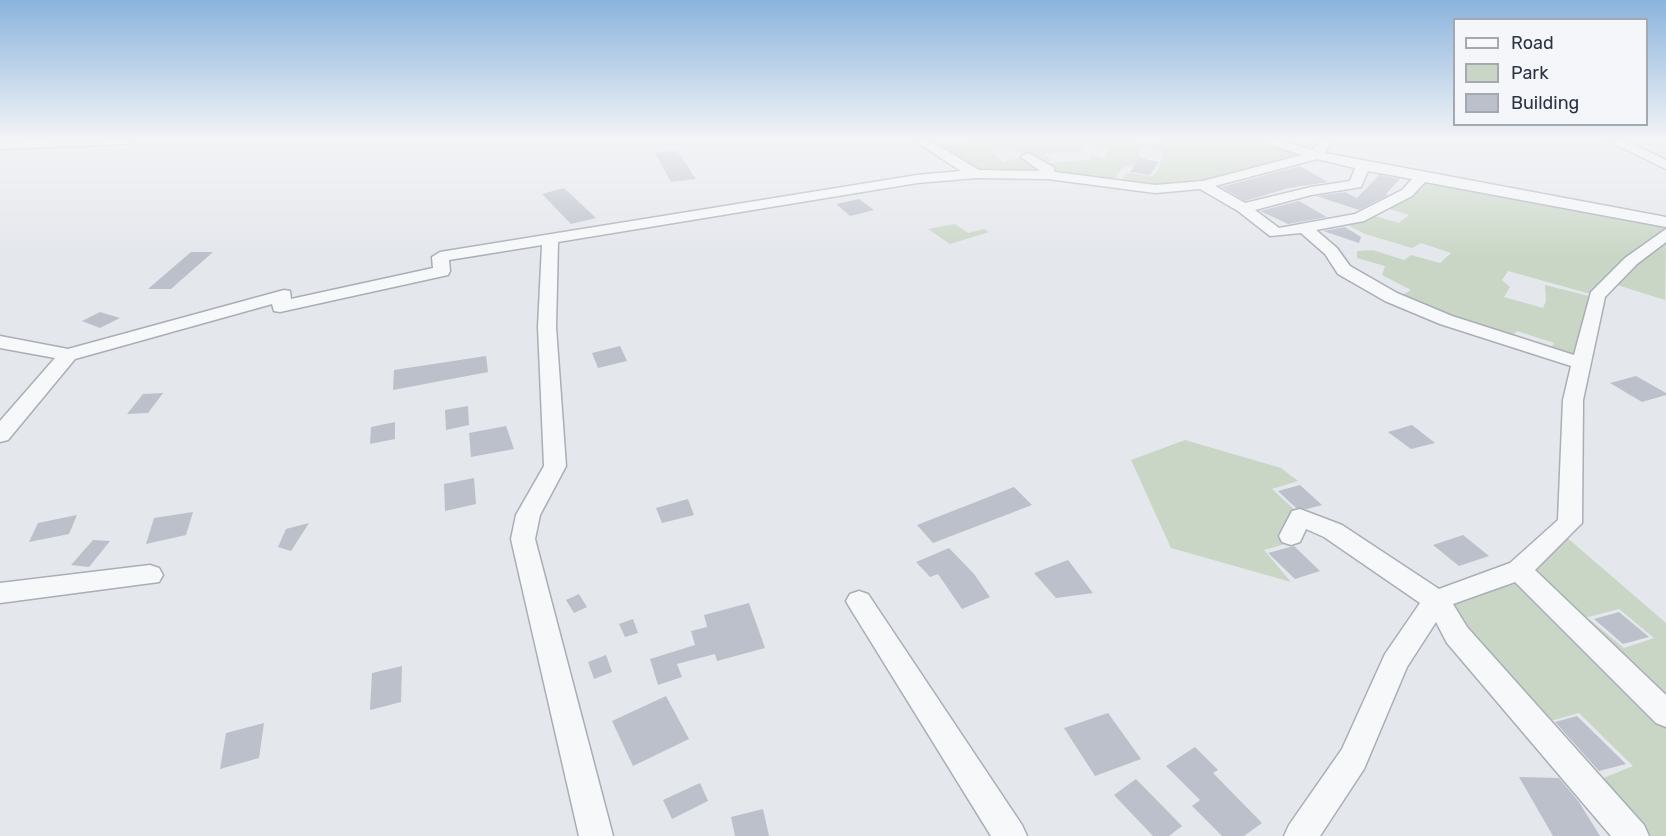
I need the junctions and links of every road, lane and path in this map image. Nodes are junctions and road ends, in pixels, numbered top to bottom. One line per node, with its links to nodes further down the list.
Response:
1 (917, 179): 12 (street)
2 (1079, 179): 7 (street)
3 (1226, 179): 7 (street)
4 (1358, 179): 8 (street)
5 (1420, 179): 10 (street)
6 (1433, 179): 9 (street)
7 (1203, 185): 8 (street)
8 (1243, 208): 10 (street)
9 (1666, 222)
10 (1305, 229): 15 (street)
11 (1666, 234): 15 (street)
12 (550, 237): 14 (street); 24 (street)
13 (0, 342): 14 (street)
14 (68, 355): 16 (street)
15 (1580, 363): 18 (street)
16 (0, 435)
17 (1291, 536): 21 (street)
18 (1519, 570): 21 (street); 23 (street)
19 (150, 575): 20 (street)
20 (0, 593)
21 (1436, 600): 26 (street); 27 (street)
22 (859, 601): 25 (street)
23 (1666, 714)
24 (596, 836)
25 (1010, 836)
26 (1300, 836)
27 (1632, 836)

